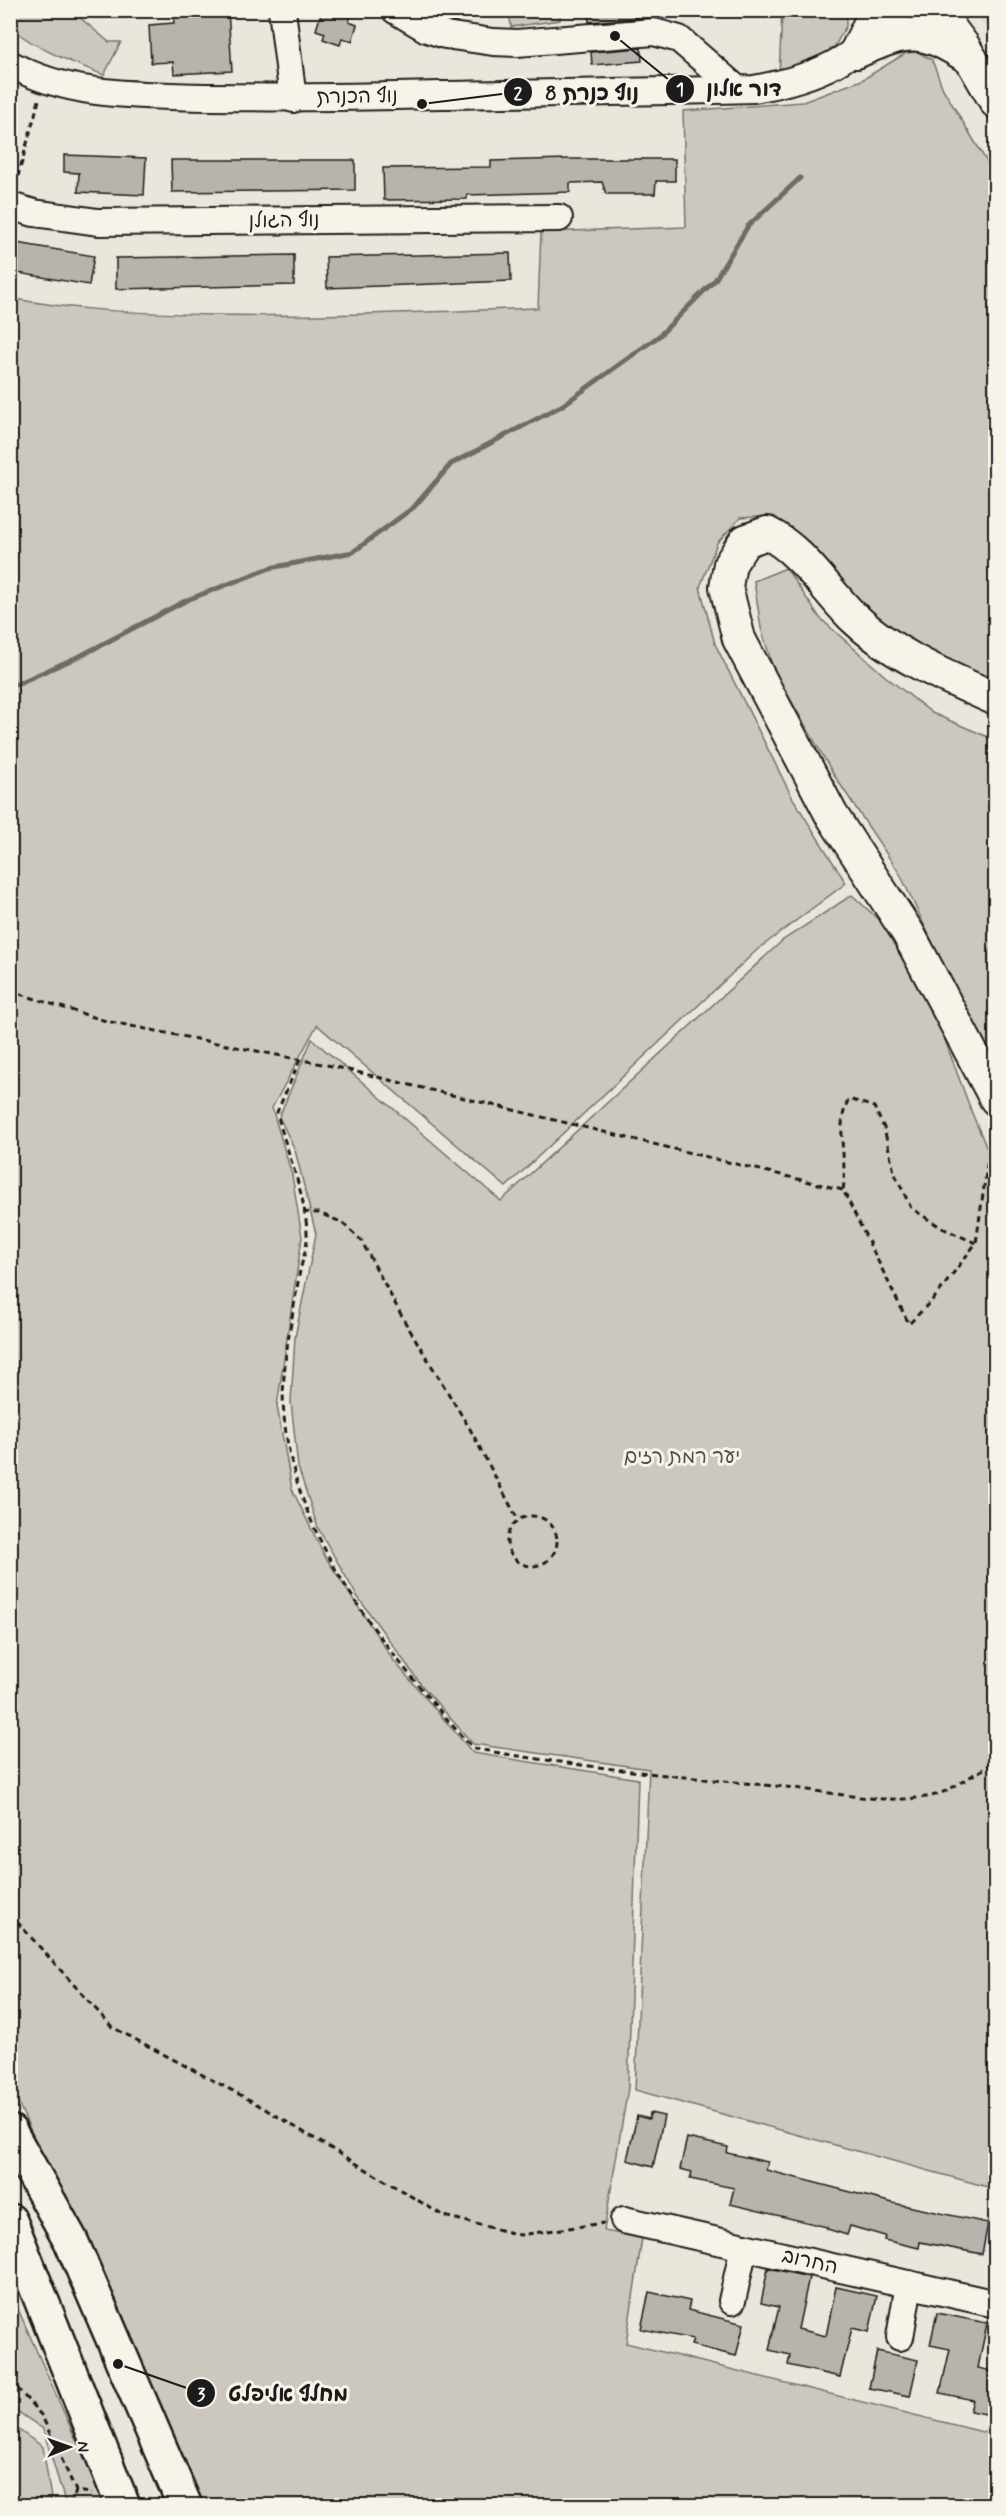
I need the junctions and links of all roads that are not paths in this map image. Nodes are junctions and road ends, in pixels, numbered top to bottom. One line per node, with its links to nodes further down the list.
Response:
1 (282, 10): 10 (street)
2 (395, 10): 9 (street)
3 (872, 10): 6 (main road)
4 (900, 10): 6 (street, נוף הכנרת)
5 (936, 10): 7 (main road)
6 (856, 52): 7 (main road); 9 (street, נוף הכנרת)
7 (971, 59): 11 (main road)
8 (10, 64): 10 (street, נוף הכנרת)
9 (737, 89): 10 (street, נוף הכנרת)
10 (293, 99)
11 (996, 102)
12 (12, 200): 13 (street, נוף הגולן)
13 (559, 218)
14 (996, 699): 15 (main road)
15 (994, 1097)
16 (10, 2132): 25 (highway)
17 (624, 2220): 19 (street, החרוב)
18 (10, 2221): 24 (highway)
19 (744, 2247): 20 (street, החרוב); 21 (street)
20 (909, 2284): 22 (street, החרוב); 23 (street)
21 (732, 2301)
22 (996, 2304)
23 (900, 2337)
24 (123, 2505)
25 (184, 2505)

